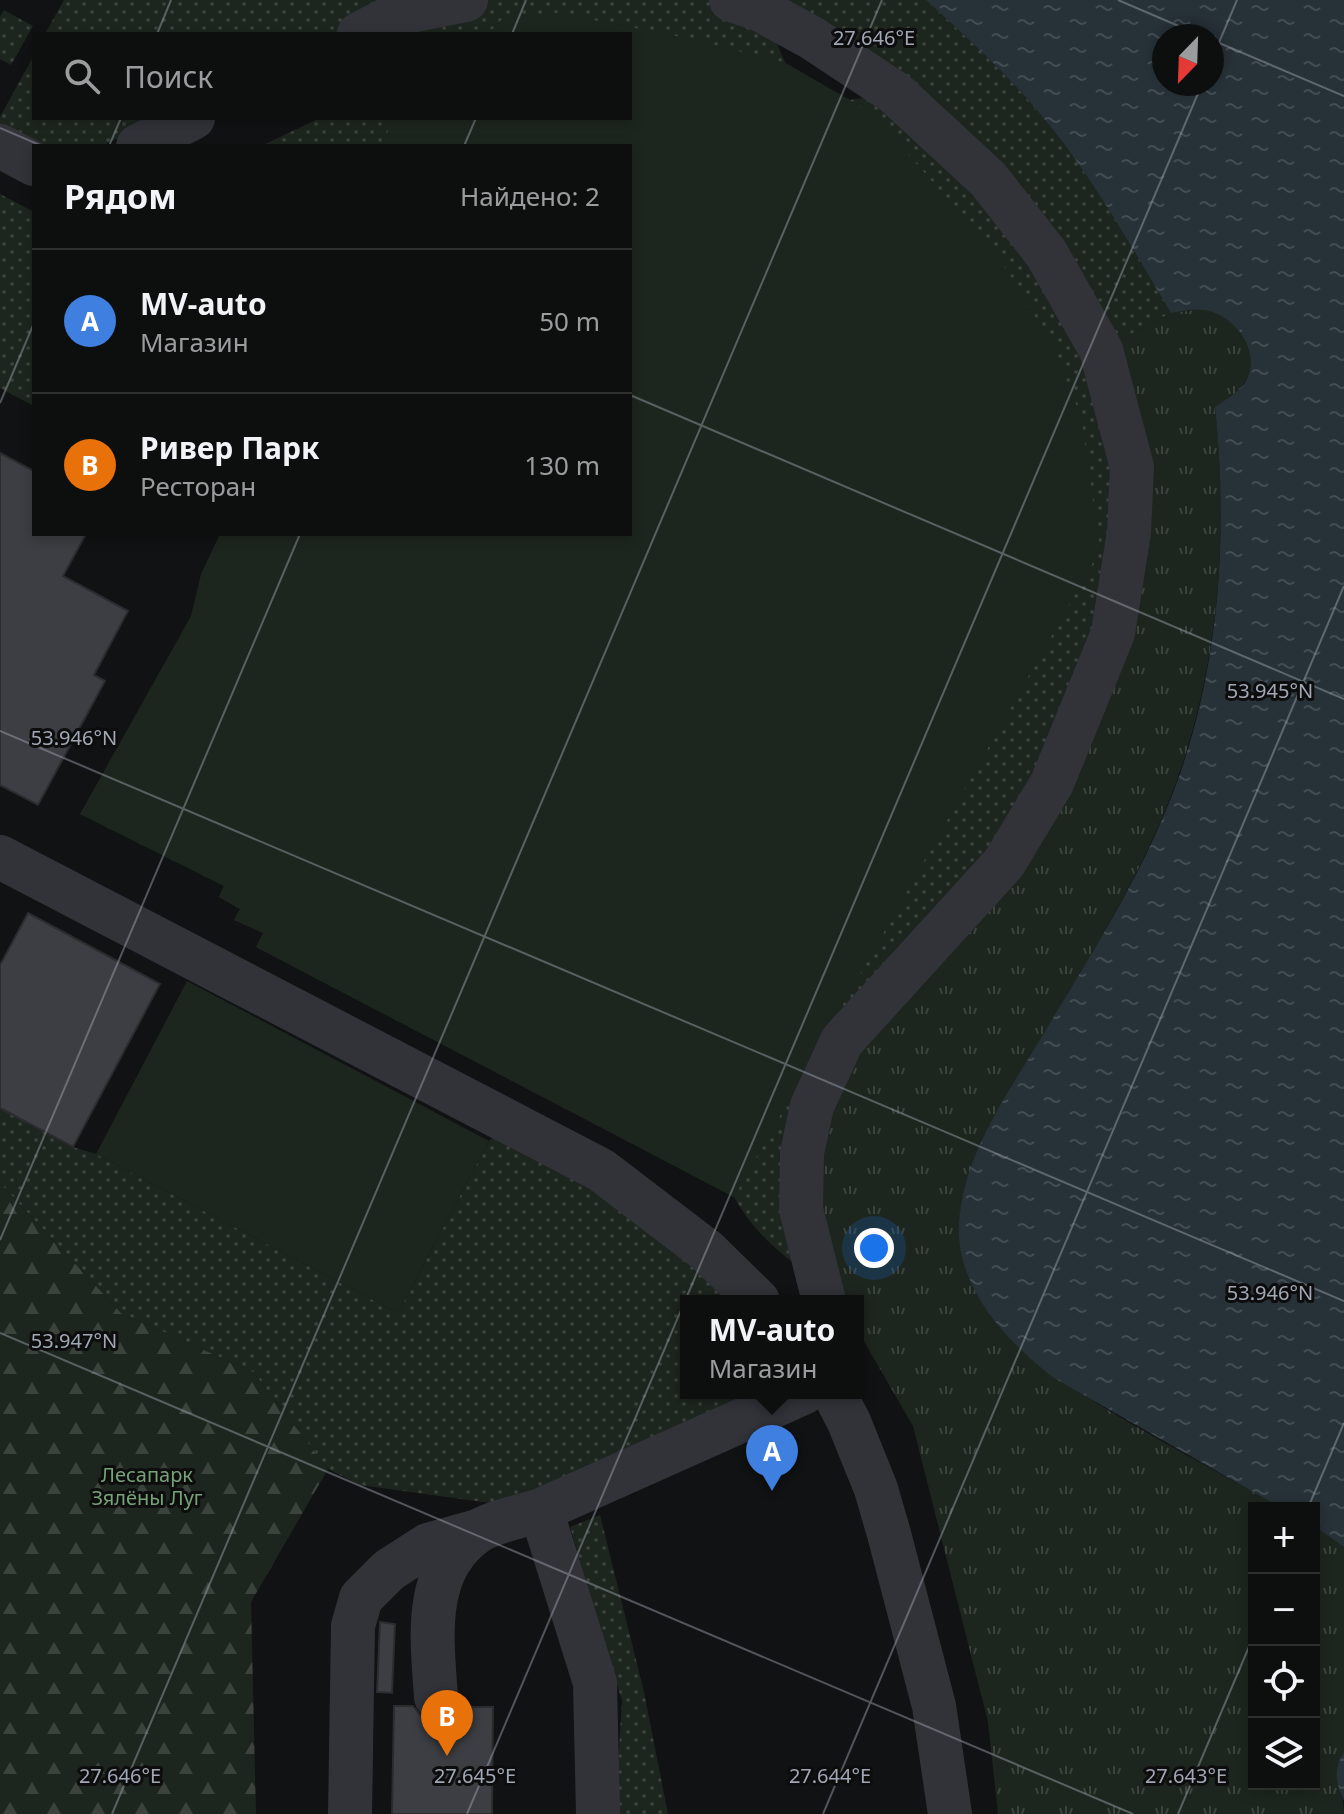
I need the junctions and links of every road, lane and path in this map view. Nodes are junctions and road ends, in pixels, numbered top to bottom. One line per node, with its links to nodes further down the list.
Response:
1 (466, 0): 3 (lane)
2 (731, 0): 10 (lane)
3 (363, 32)
4 (189, 120): 5 (lane)
5 (142, 144)
6 (0, 146): 7 (lane)
7 (32, 163)
8 (0, 857): 9 (lane)
9 (752, 1295)
10 (822, 1295)
11 (790, 1399): 13 (lane)
12 (837, 1399): 18 (lane)
13 (541, 1510): 14 (lane); 17 (lane)
14 (478, 1531): 15 (lane); 16 (lane)
15 (436, 1697)
16 (350, 1814)
17 (598, 1814)
18 (950, 1814)

